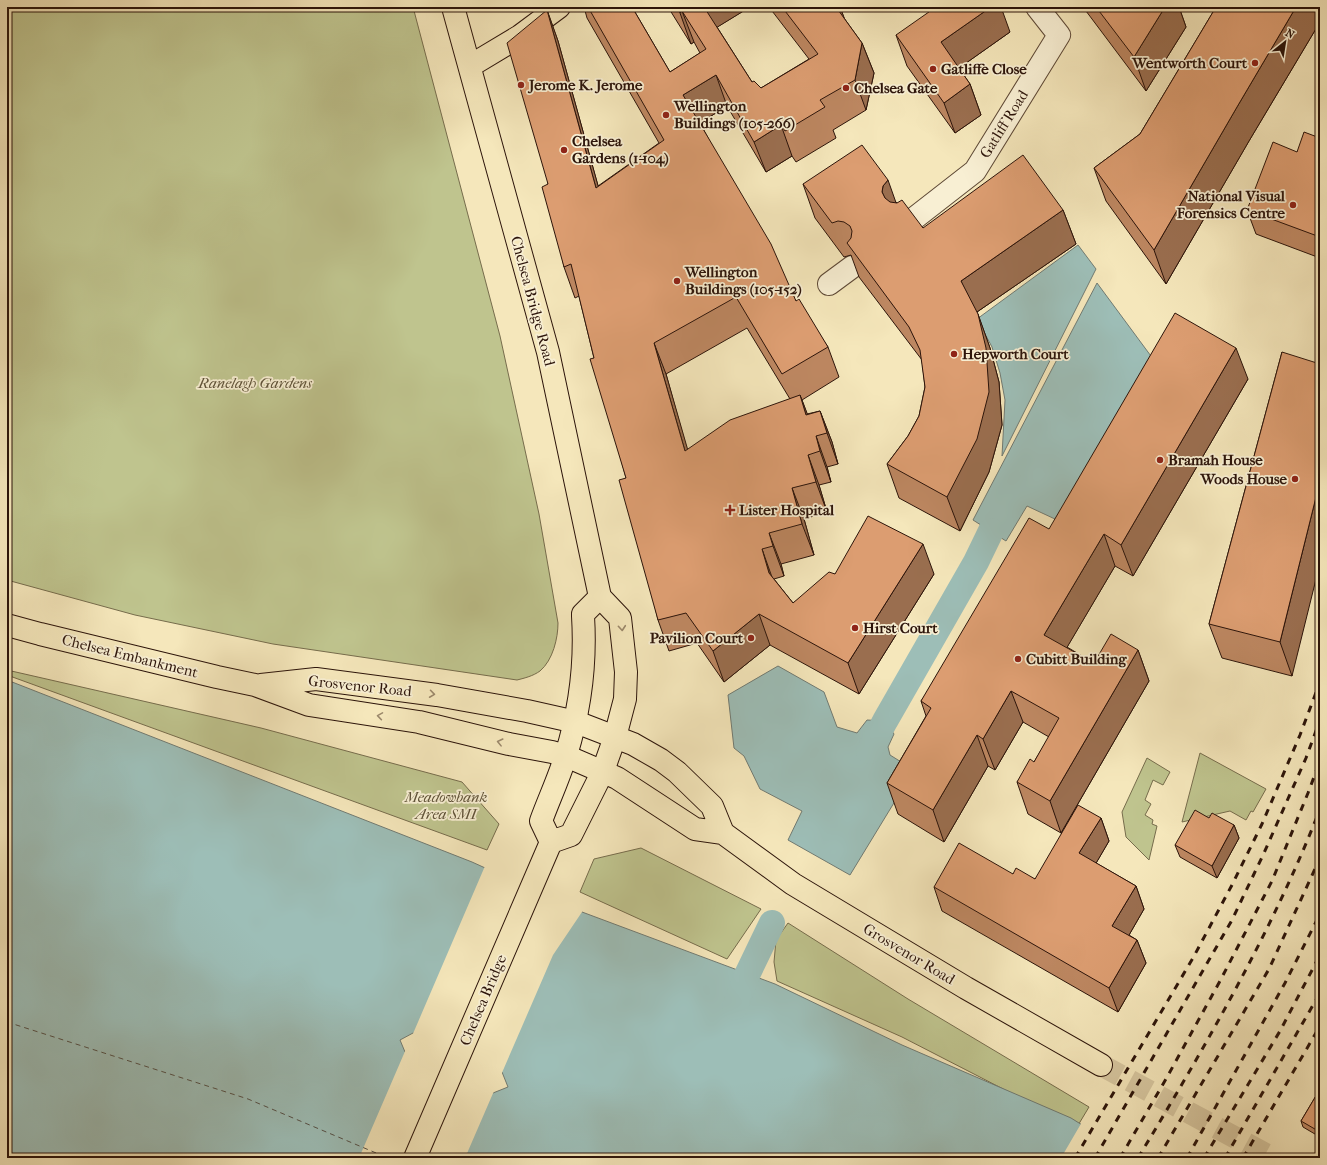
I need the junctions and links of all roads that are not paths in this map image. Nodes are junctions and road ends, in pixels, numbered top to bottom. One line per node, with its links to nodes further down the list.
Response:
1 (453, 7): 4 (main road, Chelsea Bridge Road)
2 (559, 7): 4 (main road)
3 (1037, 7): 5 (street, Gatliff Road)
4 (470, 66): 8 (main road, Chelsea Bridge Road)
5 (908, 224)
6 (852, 267): 7 (street)
7 (829, 284)
8 (600, 598): 11 (main road); 12 (main road, one-way to 12)
9 (7, 625): 10 (main road, Chelsea Embankment)
10 (255, 685): 11 (main road, Grosvenor Road, one-way to 11); 13 (main road, Grosvenor Road, one-way to 10)
11 (576, 722): 12 (main road, Grosvenor Road); 13 (main road)
12 (615, 737): 14 (main road); 15 (main road, Grosvenor Road)
13 (566, 756): 14 (main road, Grosvenor Road); 16 (main road)
14 (603, 771): 15 (main road, Grosvenor Road); 16 (main road)
15 (723, 833): 17 (main road, Grosvenor Road)
16 (551, 842): 18 (main road, Chelsea Bridge)
17 (1101, 1065)
18 (415, 1158)

